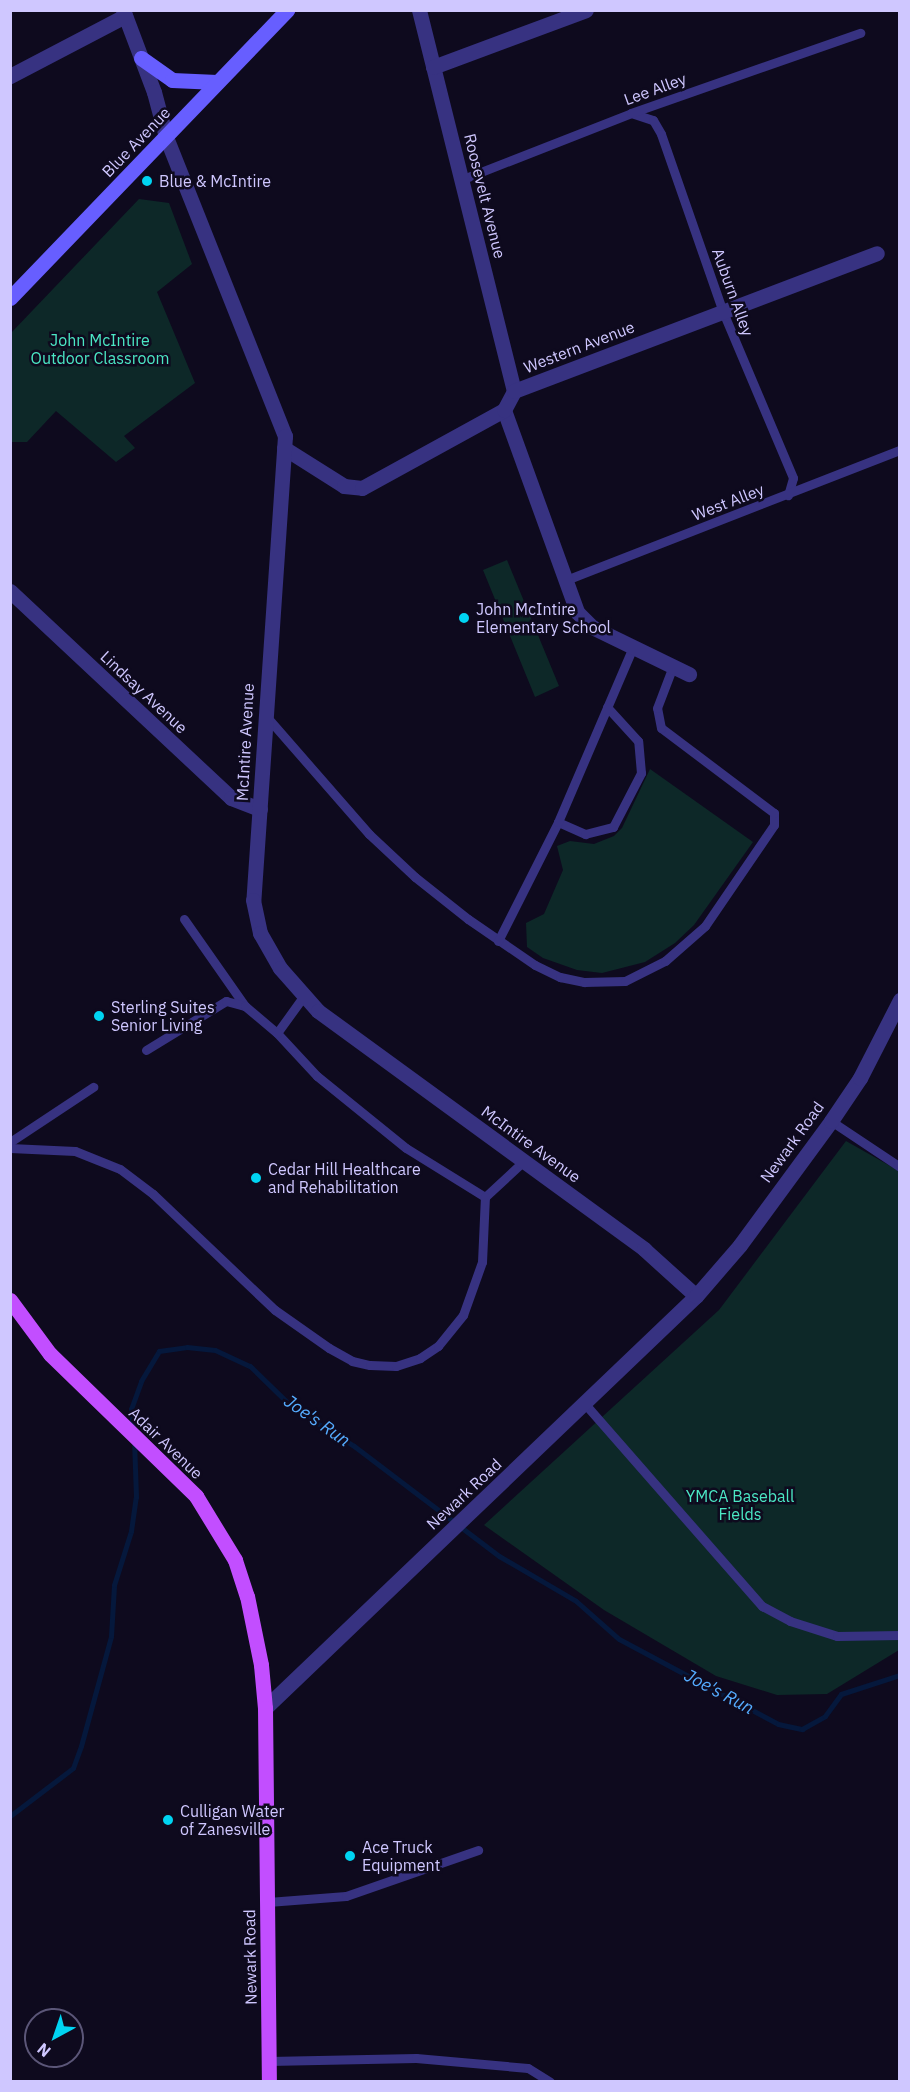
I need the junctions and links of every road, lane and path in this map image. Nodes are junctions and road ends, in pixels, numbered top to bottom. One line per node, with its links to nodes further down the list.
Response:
1 (287, 10): 9 (main road, Blue Avenue)
2 (419, 10): 7 (street, Roosevelt Avenue)
3 (586, 10): 7 (street)
4 (124, 13): 6 (street, McIntire Avenue); 8 (street)
5 (860, 33): 10 (lane, Lee Alley)
6 (141, 58): 9 (main road); 11 (street, McIntire Avenue)
7 (433, 67): 12 (street, Roosevelt Avenue)
8 (10, 76)
9 (217, 82): 11 (main road, Blue Avenue)
10 (631, 113): 12 (lane, Lee Alley); 15 (lane, Auburn Alley)
11 (166, 137): 14 (main road, Blue Avenue); 18 (street, McIntire Avenue)
12 (463, 179): 16 (street, Roosevelt Avenue)
13 (877, 253): 15 (street, Western Avenue)
14 (10, 298)
15 (723, 312): 16 (street, Western Avenue); 20 (lane, Auburn Alley)
16 (514, 391): 17 (street, Western Avenue)
17 (504, 410): 18 (street); 21 (street)
18 (284, 448): 27 (street, McIntire Avenue)
19 (900, 450): 20 (lane, West Alley)
20 (788, 495): 21 (lane, West Alley)
21 (566, 580): 23 (street)
22 (10, 591): 28 (street, Lindsay Avenue)
23 (633, 647): 24 (street); 26 (lane)
24 (673, 666): 25 (street); 31 (lane)
25 (688, 674)
26 (607, 707): 29 (lane); 29 (lane)
27 (264, 714): 28 (street, McIntire Avenue); 31 (lane)
28 (260, 808): 32 (street, McIntire Avenue)
29 (558, 822): 31 (lane)
30 (184, 919): 34 (lane)
31 (498, 941)
32 (303, 996): 35 (lane); 41 (street, McIntire Avenue)
33 (900, 1000): 38 (street, Newark Road)
34 (245, 1006): 35 (lane); 36 (lane)
35 (277, 1032): 43 (lane)
36 (146, 1050)
37 (93, 1087): 39 (lane)
38 (831, 1121): 42 (lane); 44 (street, Newark Road)
39 (10, 1142)
40 (10, 1148): 43 (lane)
41 (525, 1160): 43 (lane); 44 (street, McIntire Avenue)
42 (900, 1167)
43 (485, 1197)
44 (696, 1296): 46 (street, Newark Road)
45 (10, 1299): 48 (main road, Adair Avenue)
46 (585, 1404): 47 (lane); 48 (street, Newark Road)
47 (900, 1635)
48 (265, 1708): 50 (main road, Newark Road)
49 (478, 1850): 50 (lane)
50 (268, 1902): 51 (main road, Newark Road)
51 (269, 2061): 52 (main road, Newark Road); 53 (lane)
52 (269, 2082)
53 (550, 2082)

